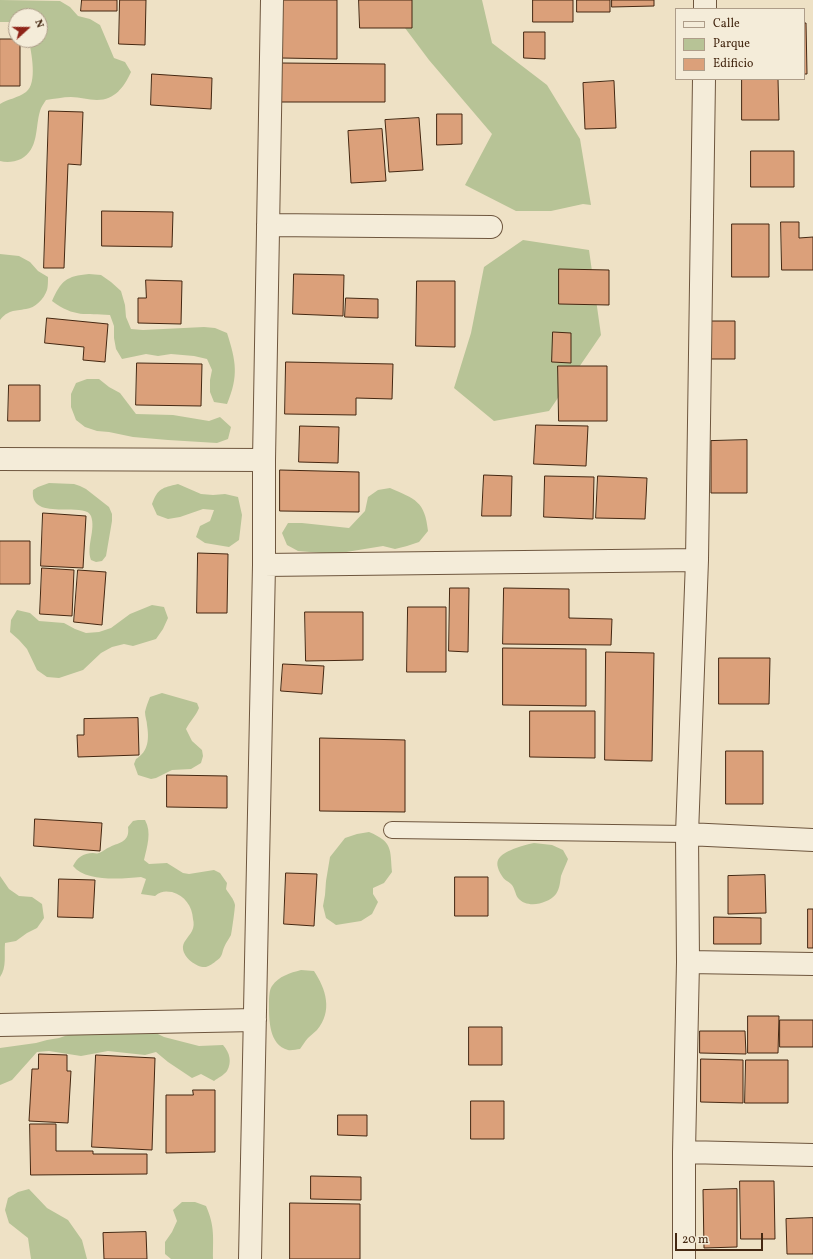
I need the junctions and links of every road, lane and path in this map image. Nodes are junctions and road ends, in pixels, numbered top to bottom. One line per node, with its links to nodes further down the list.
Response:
1 (272, 0): 3 (street)
2 (704, 80): 7 (street)
3 (268, 225): 4 (street); 6 (street)
4 (492, 227)
5 (0, 459): 6 (street)
6 (264, 460): 8 (street)
7 (697, 560): 8 (street); 10 (street)
8 (264, 565): 14 (street)
9 (392, 830): 10 (lane)
10 (687, 834): 11 (street); 12 (street)
11 (813, 840)
12 (688, 962): 13 (street); 16 (street)
13 (813, 964)
14 (255, 1020): 15 (street); 18 (street)
15 (0, 1025)
16 (684, 1152): 17 (street); 19 (street)
17 (813, 1155)
18 (250, 1259)
19 (684, 1259)

